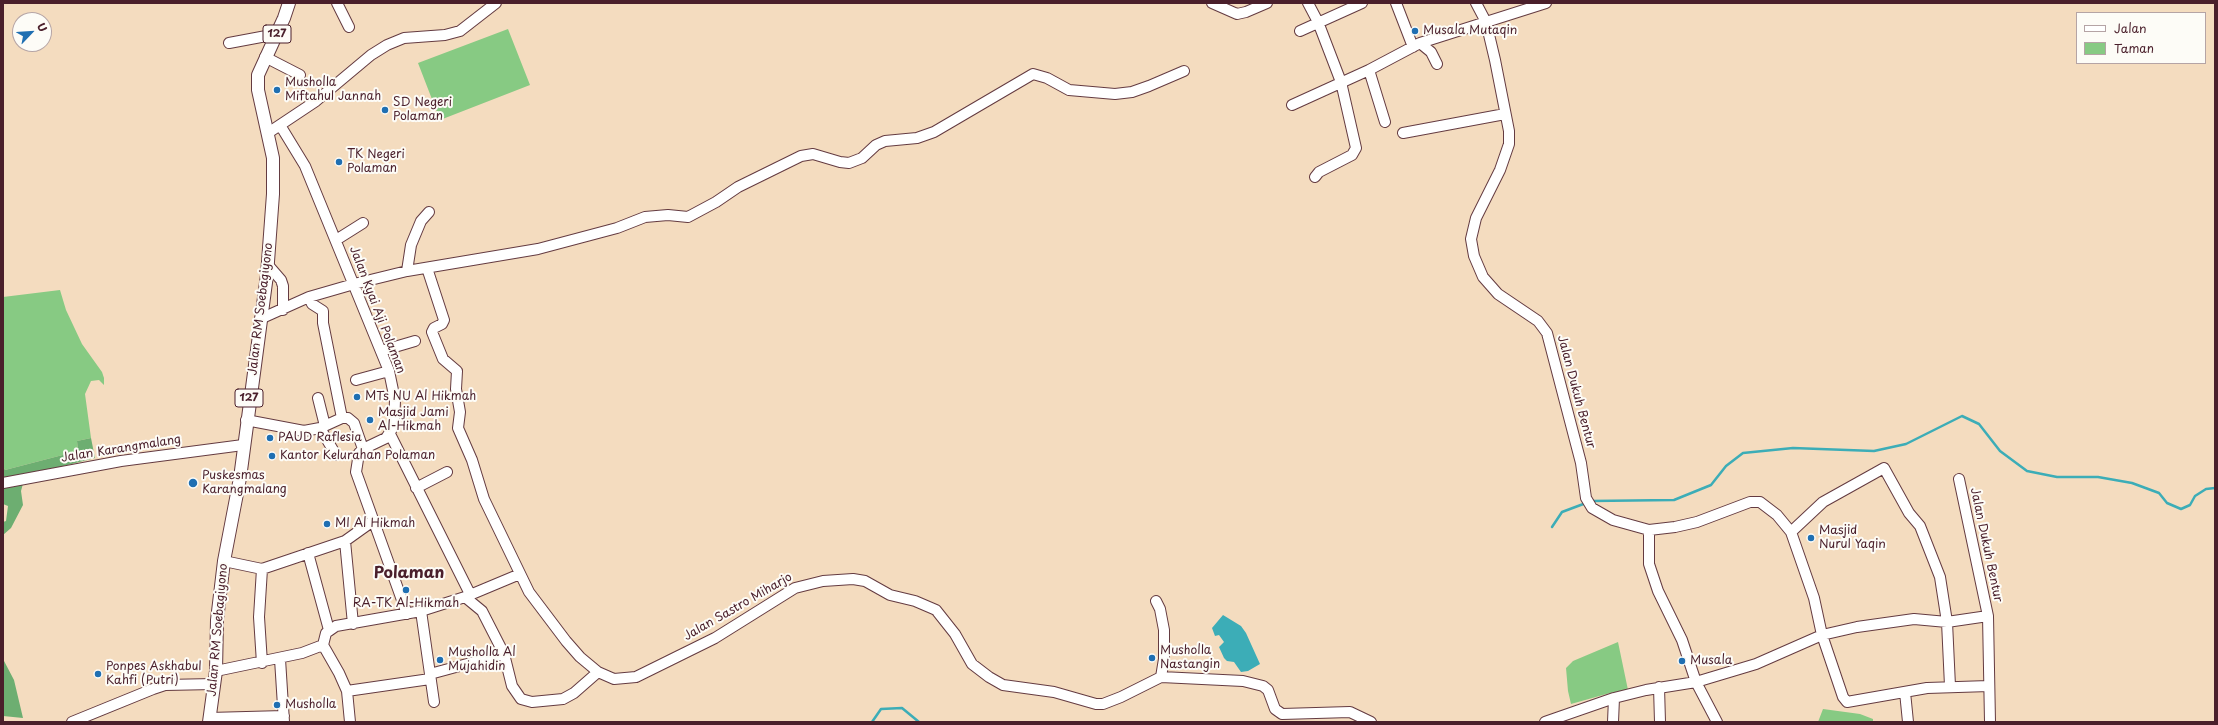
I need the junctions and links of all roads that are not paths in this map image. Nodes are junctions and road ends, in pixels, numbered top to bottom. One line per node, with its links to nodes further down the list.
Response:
1 (289, 3): 15 (main road, 127)
2 (337, 3): 13 (street)
3 (496, 3): 27 (street)
4 (1212, 3): 5 (street)
5 (1266, 3)
6 (1308, 3): 11 (street)
7 (1362, 3): 11 (street)
8 (1396, 3): 17 (street)
9 (1476, 3): 12 (street, Jalan Dukuh Bentur)
10 (1546, 3): 12 (street)
11 (1318, 22): 14 (street); 23 (street)
12 (1486, 22): 17 (street); 25 (street, Jalan Dukuh Bentur)
13 (348, 27)
14 (1300, 32)
15 (277, 34): 16 (street); 19 (main road, 127)
16 (229, 42)
17 (1417, 45): 18 (street); 20 (street)
18 (1437, 64)
19 (261, 65): 22 (street); 29 (main road, Jalan RM Soebagiyono / 127)
20 (1369, 70): 23 (street); 26 (street)
21 (1184, 71): 35 (street)
22 (300, 75)
23 (1341, 82): 24 (street); 30 (street)
24 (1292, 105)
25 (1505, 114): 28 (street); 58 (street, Jalan Dukuh Bentur)
26 (1385, 122)
27 (280, 125): 29 (street); 33 (street, Jalan Kyai Aji Polaman)
28 (1403, 133)
29 (268, 134): 34 (main road, Jalan RM Soebagiyono / 127)
30 (1315, 177)
31 (430, 212): 36 (street)
32 (363, 223): 33 (street)
33 (336, 240): 37 (street, Jalan Kyai Aji Polaman)
34 (268, 265): 39 (street); 40 (main road, Jalan RM Soebagiyono / 127)
35 (427, 268): 36 (street); 64 (street, Jalan Sastro Miharjo)
36 (407, 271): 37 (street)
37 (354, 284): 38 (street); 42 (street, Jalan Kyai Aji Polaman)
38 (309, 297): 39 (street); 46 (street)
39 (283, 310): 40 (street)
40 (260, 319): 47 (main road, Jalan RM Soebagiyono / 127)
41 (415, 341): 42 (street)
42 (381, 351): 43 (street, Jalan Kyai Aji Polaman)
43 (389, 371): 44 (street); 49 (street, Jalan Kyai Aji Polaman)
44 (356, 380)
45 (318, 398): 48 (street)
46 (342, 418): 48 (street); 51 (street)
47 (246, 420): 48 (street); 50 (main road, Jalan RM Soebagiyono / 127)
48 (323, 427): 52 (street)
49 (390, 434): 51 (street); 56 (street)
50 (243, 444): 55 (street, Jalan Karangmalang); 62 (main road, Jalan RM Soebagiyono / 127)
51 (363, 449): 57 (street)
52 (336, 455)
53 (447, 472): 56 (street)
54 (1959, 479): 69 (street, Jalan Dukuh Bentur)
55 (3, 483)
56 (416, 488): 65 (street)
57 (373, 521): 60 (street); 68 (street)
58 (1649, 530): 59 (street, Jalan Dukuh Bentur); 82 (street)
59 (1791, 532): 70 (street); 73 (street, Jalan Dukuh Bentur)
60 (345, 541): 61 (street); 71 (street)
61 (308, 553): 63 (street); 72 (street)
62 (224, 561): 63 (street); 78 (main road, Jalan RM Soebagiyono / 127)
63 (262, 569): 77 (street)
64 (520, 574): 65 (street); 79 (street, Jalan Sastro Miharjo)
65 (468, 595): 67 (street); 75 (street)
66 (1156, 601): 81 (street)
67 (421, 611): 68 (street); 80 (street)
68 (407, 614): 71 (street)
69 (1988, 616): 70 (street, Jalan Dukuh Bentur); 85 (street, Jalan Dukuh Bentur)
70 (1947, 622): 73 (street, Jalan Dukuh Bentur); 84 (street)
71 (353, 624): 72 (street)
72 (328, 630): 74 (street)
73 (1822, 635): 82 (street, Jalan Dukuh Bentur); 88 (street, Jalan Dukuh Bentur)
74 (323, 645): 76 (street); 87 (street)
75 (504, 654): 79 (street); 80 (street)
76 (280, 659): 77 (street); 91 (street)
77 (262, 663): 78 (street)
78 (216, 671): 83 (main road, Jalan RM Soebagiyono / 127)
79 (598, 672): 81 (street, Jalan Sastro Miharjo)
80 (430, 677): 87 (street); 90 (street)
81 (1161, 677): 95 (street, Jalan Sastro Miharjo)
82 (1696, 682): 86 (street, Jalan Dukuh Bentur); 99 (street)
83 (214, 684): 92 (main road, Jalan RM Soebagiyono / 127); 93 (street)
84 (1950, 686): 85 (street, Jalan Dukuh Bentur); 88 (street, Jalan Dukuh Bentur)
85 (1989, 686): 101 (street, Jalan Dukuh Bentur)
86 (1659, 688): 89 (street, Jalan Dukuh Bentur); 98 (street)
87 (347, 691): 94 (street)
88 (1905, 692): 100 (street)
89 (1614, 698): 96 (street, Jalan Dukuh Bentur); 97 (street)
90 (434, 702)
91 (284, 719): 92 (street)
92 (209, 720)
93 (72, 722)
94 (350, 722)
95 (1371, 722)
96 (1545, 722)
97 (1613, 722)
98 (1660, 722)
99 (1717, 722)
100 (1908, 722)
101 (1990, 722)

